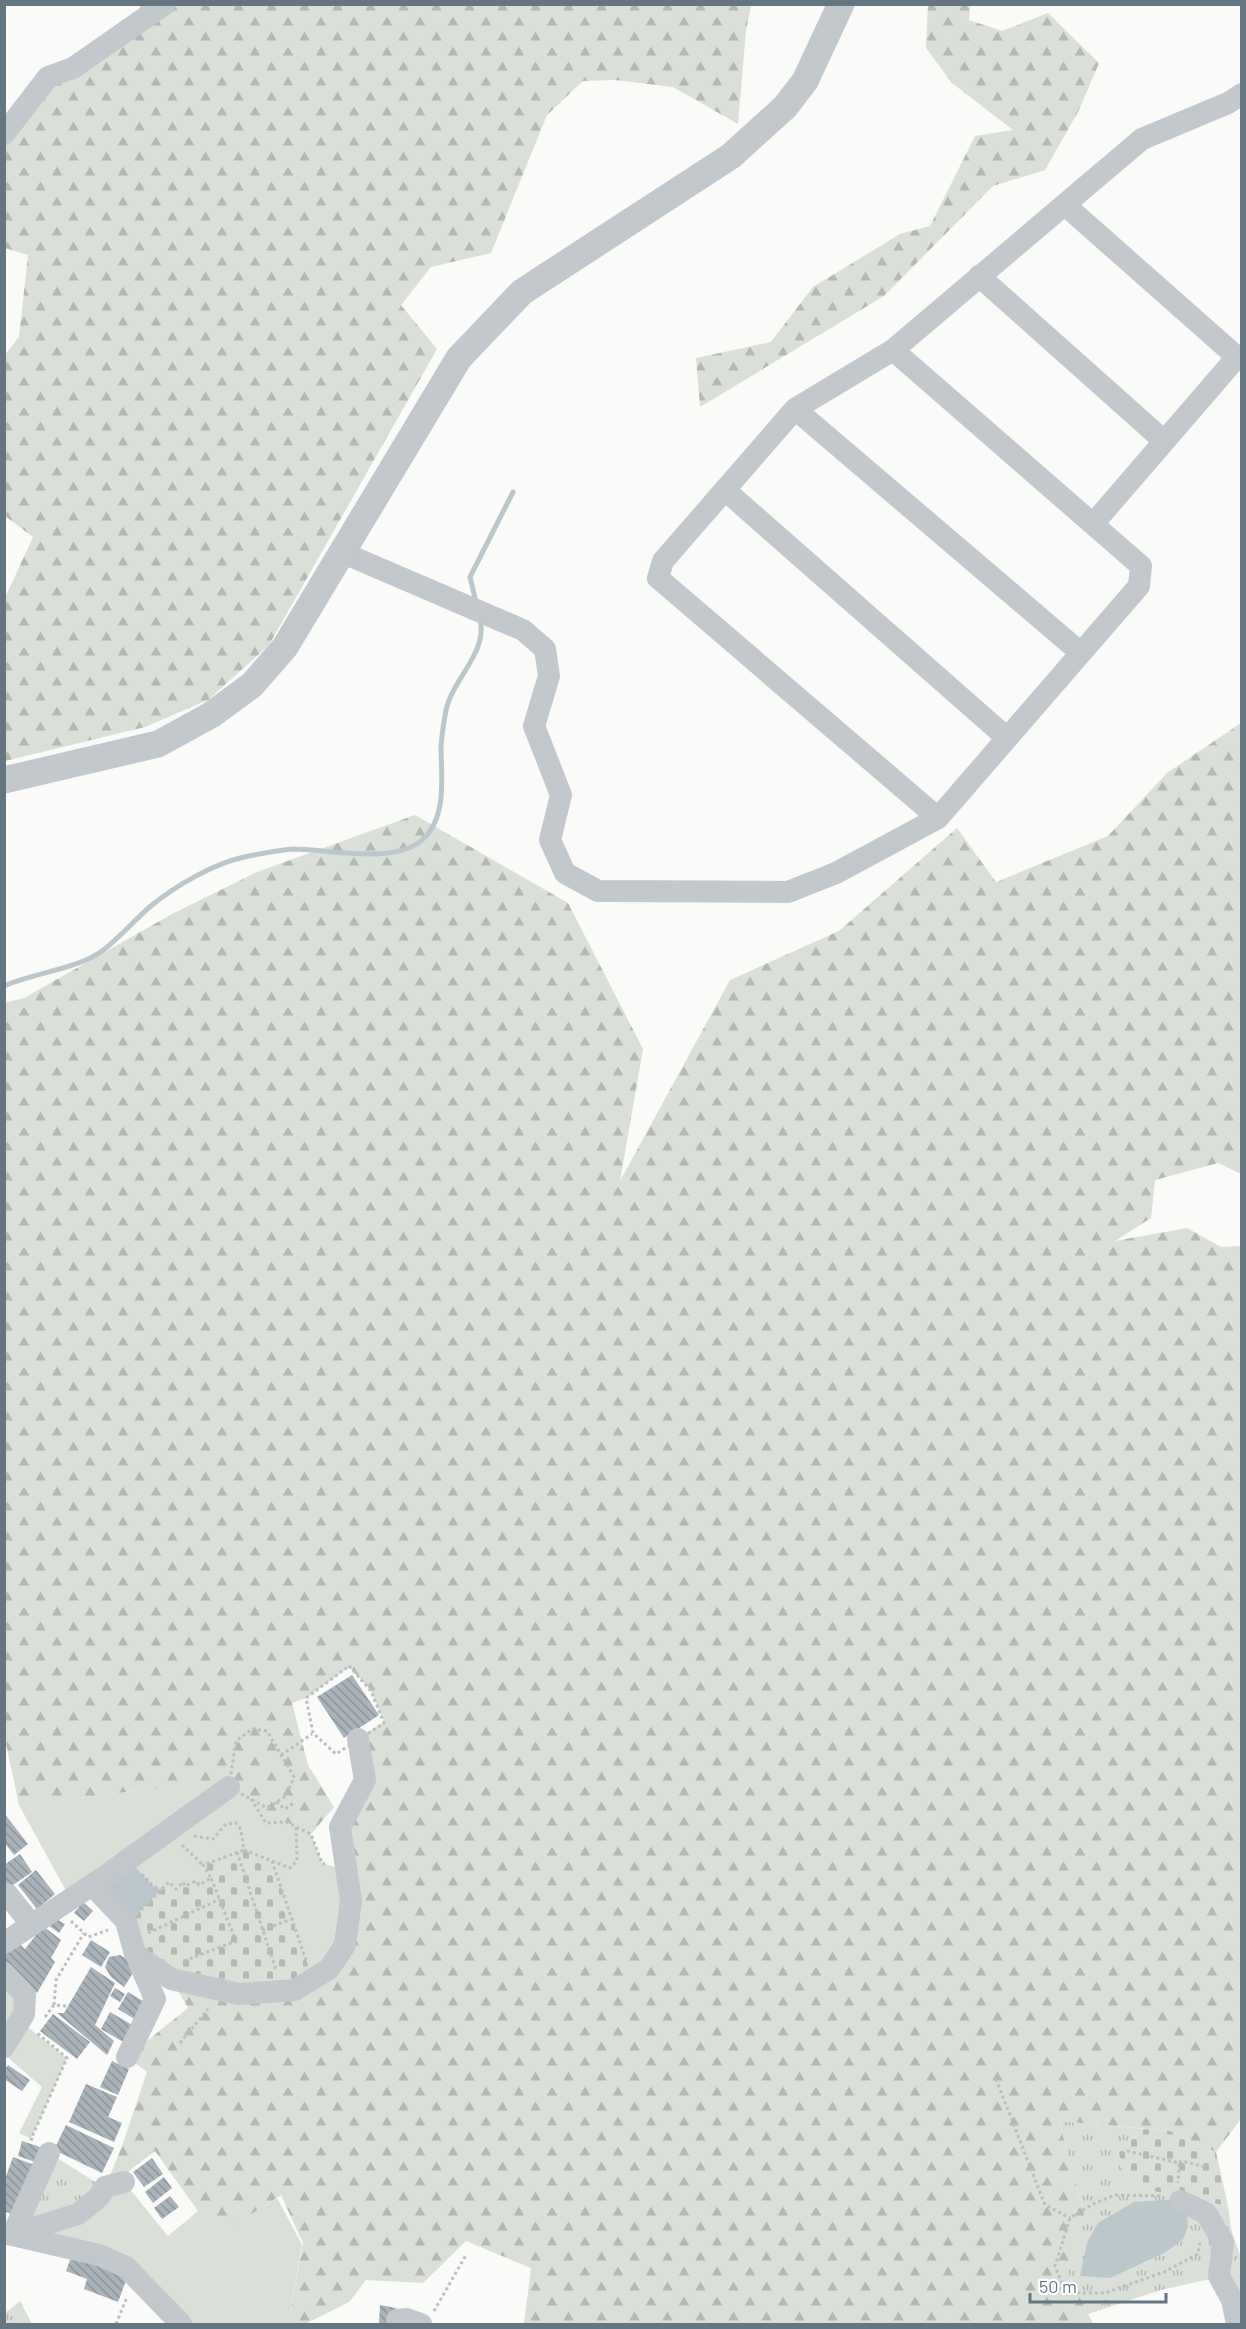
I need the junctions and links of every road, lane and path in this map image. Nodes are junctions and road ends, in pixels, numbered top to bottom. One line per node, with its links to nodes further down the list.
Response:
1 (165, 4): 4 (street)
2 (841, 4): 12 (street)
3 (1242, 94): 5 (street)
4 (4, 134)
5 (1065, 205): 6 (street); 9 (street)
6 (979, 276): 7 (street); 9 (street)
7 (893, 350): 8 (street); 11 (street)
8 (795, 409): 10 (street); 13 (street)
9 (1164, 441): 11 (street)
10 (725, 490): 14 (street); 16 (street)
11 (1093, 524): 13 (street)
12 (341, 552): 15 (street); 16 (street)
13 (1081, 653): 14 (street)
14 (1007, 738): 16 (street)
15 (4, 780)
16 (938, 818)
17 (313, 1733): 18 (path); 18 (path); 19 (path)
18 (358, 1739): 30 (street)
19 (281, 1755): 20 (path); 22 (path)
20 (229, 1788): 21 (path); 24 (street)
21 (250, 1797): 22 (path); 25 (path)
22 (276, 1802): 23 (path)
23 (295, 1802)
24 (173, 1827): 26 (path); 29 (path); 32 (street)
25 (296, 1827): 28 (path); 30 (path)
26 (244, 1850): 27 (path); 28 (path)
27 (237, 1852): 29 (path); 37 (path)
28 (272, 1861): 35 (path)
29 (203, 1865): 31 (path)
30 (346, 1870): 43 (street)
31 (211, 1878): 34 (path); 39 (path)
32 (92, 1885): 36 (street); 39 (street)
33 (8, 1894): 36 (street)
34 (220, 1899): 39 (path); 41 (path)
35 (292, 1919): 37 (path); 43 (path)
36 (33, 1925): 40 (street)
37 (262, 1930): 44 (path)
38 (84, 1933): 45 (path)
39 (131, 1940): 41 (street); 50 (street)
40 (4, 1943)
41 (158, 1970): 44 (street)
42 (4, 1972): 49 (street)
43 (313, 1980): 44 (street)
44 (282, 1991)
45 (54, 2004): 46 (path); 47 (path)
46 (66, 2006)
47 (41, 2022)
48 (34, 2031): 53 (path)
49 (4, 2047)
50 (128, 2057)
51 (996, 2079): 59 (path)
52 (1127, 2151): 54 (path)
53 (49, 2153): 60 (street)
54 (1179, 2163): 55 (path); 57 (path)
55 (1209, 2168)
56 (124, 2182): 60 (street)
57 (1176, 2200): 58 (street); 59 (path)
58 (1206, 2213): 59 (path); 67 (street)
59 (1070, 2218)
60 (9, 2234): 62 (street)
61 (466, 2255): 64 (path)
62 (135, 2276): 65 (path); 66 (street)
63 (397, 2320): 64 (street)
64 (426, 2321)
65 (116, 2325)
66 (180, 2325)
67 (1238, 2325)

